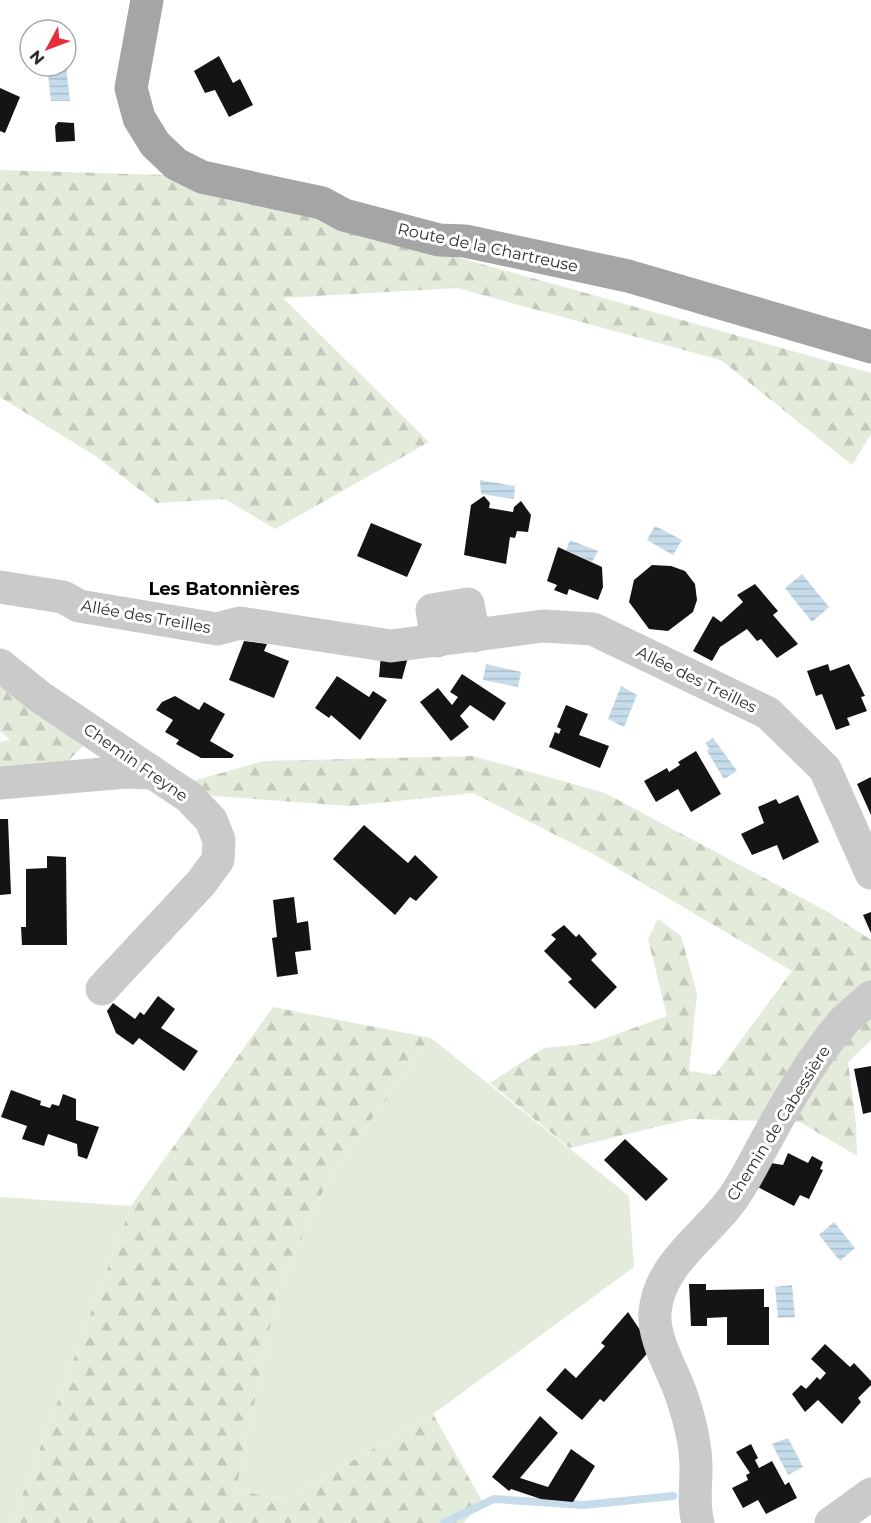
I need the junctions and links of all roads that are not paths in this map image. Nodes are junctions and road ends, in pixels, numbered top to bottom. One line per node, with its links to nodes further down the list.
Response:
1 (147, 0): 2 (main road, Route de la Chartreuse)
2 (871, 347)
3 (0, 587): 7 (street, Allée des Treilles)
4 (0, 665): 5 (street, Chemin Freyne)
5 (153, 773): 6 (street); 8 (street, Chemin Freyne)
6 (0, 783)
7 (871, 873)
8 (102, 989)
9 (871, 997): 11 (street, Chemin de Cabessière)
10 (871, 1494): 12 (street)
11 (698, 1523)
12 (831, 1523)

